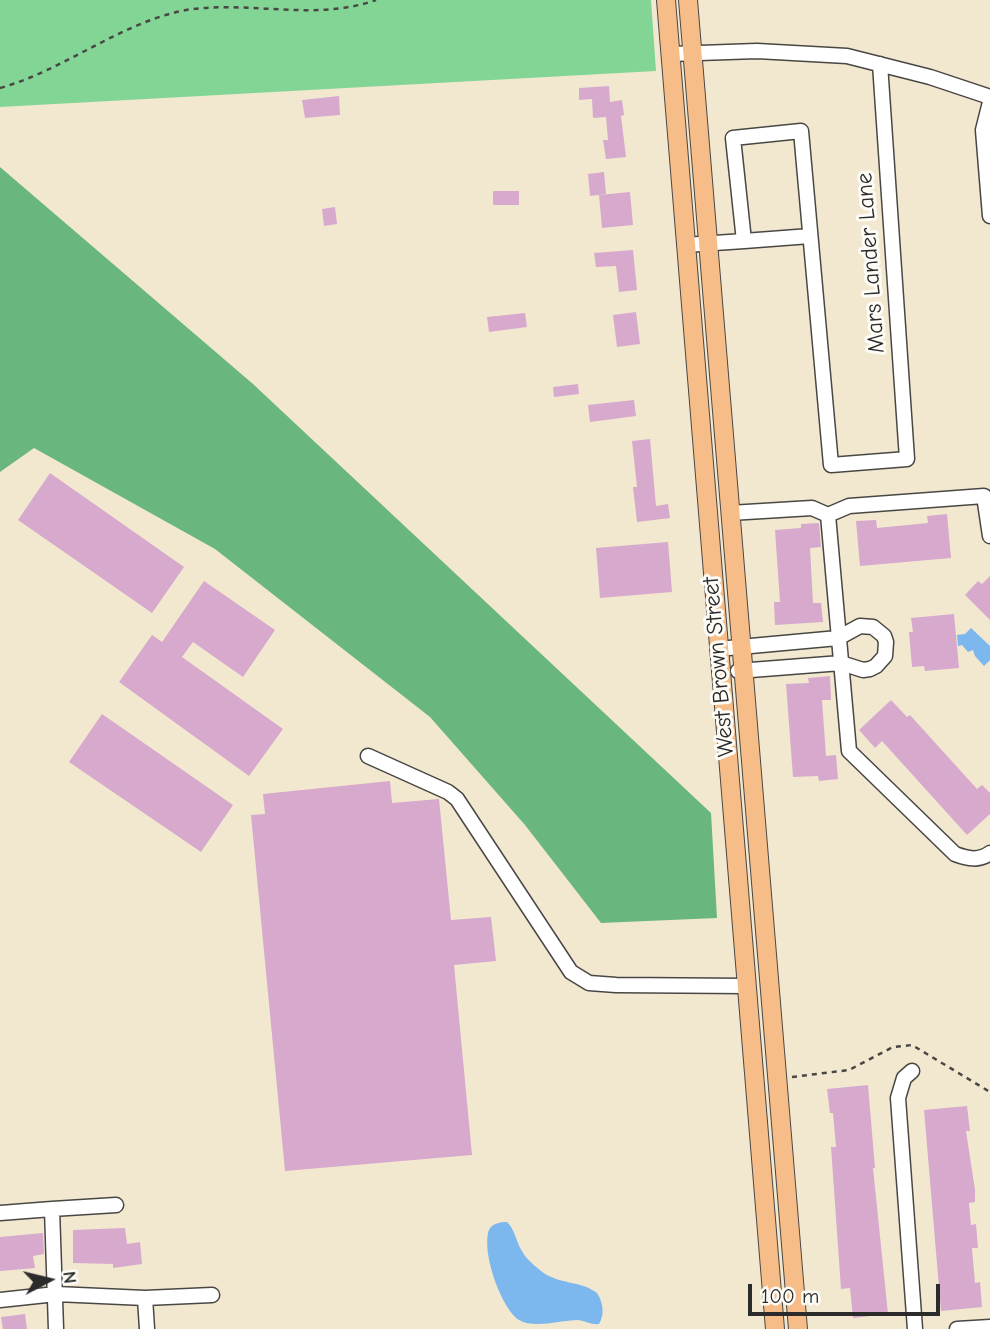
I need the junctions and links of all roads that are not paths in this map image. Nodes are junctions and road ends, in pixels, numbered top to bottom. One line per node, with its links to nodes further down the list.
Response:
1 (666, 0): 4 (main road, West Brown Street)
2 (688, 0): 3 (main road, West Brown Street)
3 (692, 53): 4 (street); 5 (street); 10 (main road, West Brown Street)
4 (670, 54): 11 (main road, West Brown Street)
5 (880, 64): 6 (street); 8 (street, Mars Lander Lane)
6 (990, 100): 7 (street)
7 (990, 216)
8 (810, 236): 9 (street); 9 (street)
9 (744, 241): 10 (street)
10 (707, 244): 11 (street); 13 (main road, West Brown Street)
11 (685, 245): 12 (main road, West Brown Street)
12 (700, 427): 13 (main road); 18 (main road, West Brown Street)
13 (723, 427): 14 (main road, West Brown Street)
14 (730, 513): 15 (street); 18 (main road, West Brown Street)
15 (828, 515): 16 (street); 17 (street)
16 (990, 536)
17 (838, 638): 18 (street); 19 (street); 19 (street)
18 (729, 648): 20 (main road); 24 (main road, West Brown Street)
19 (841, 663): 20 (street); 22 (street)
20 (741, 670): 23 (main road, West Brown Street)
21 (368, 756): 24 (street)
22 (990, 853)
23 (770, 985): 24 (main road); 37 (main road, West Brown Street)
24 (746, 986): 36 (main road, West Brown Street)
25 (912, 1071): 38 (street)
26 (116, 1205): 27 (street)
27 (52, 1209): 28 (street); 29 (street)
28 (0, 1213)
29 (56, 1294): 31 (street); 32 (street); 34 (street)
30 (212, 1295): 31 (street)
31 (145, 1298): 35 (street)
32 (0, 1300)
33 (990, 1326): 39 (street)
34 (56, 1329)
35 (147, 1329)
36 (775, 1329)
37 (798, 1329)
38 (915, 1329)
39 (957, 1329)

